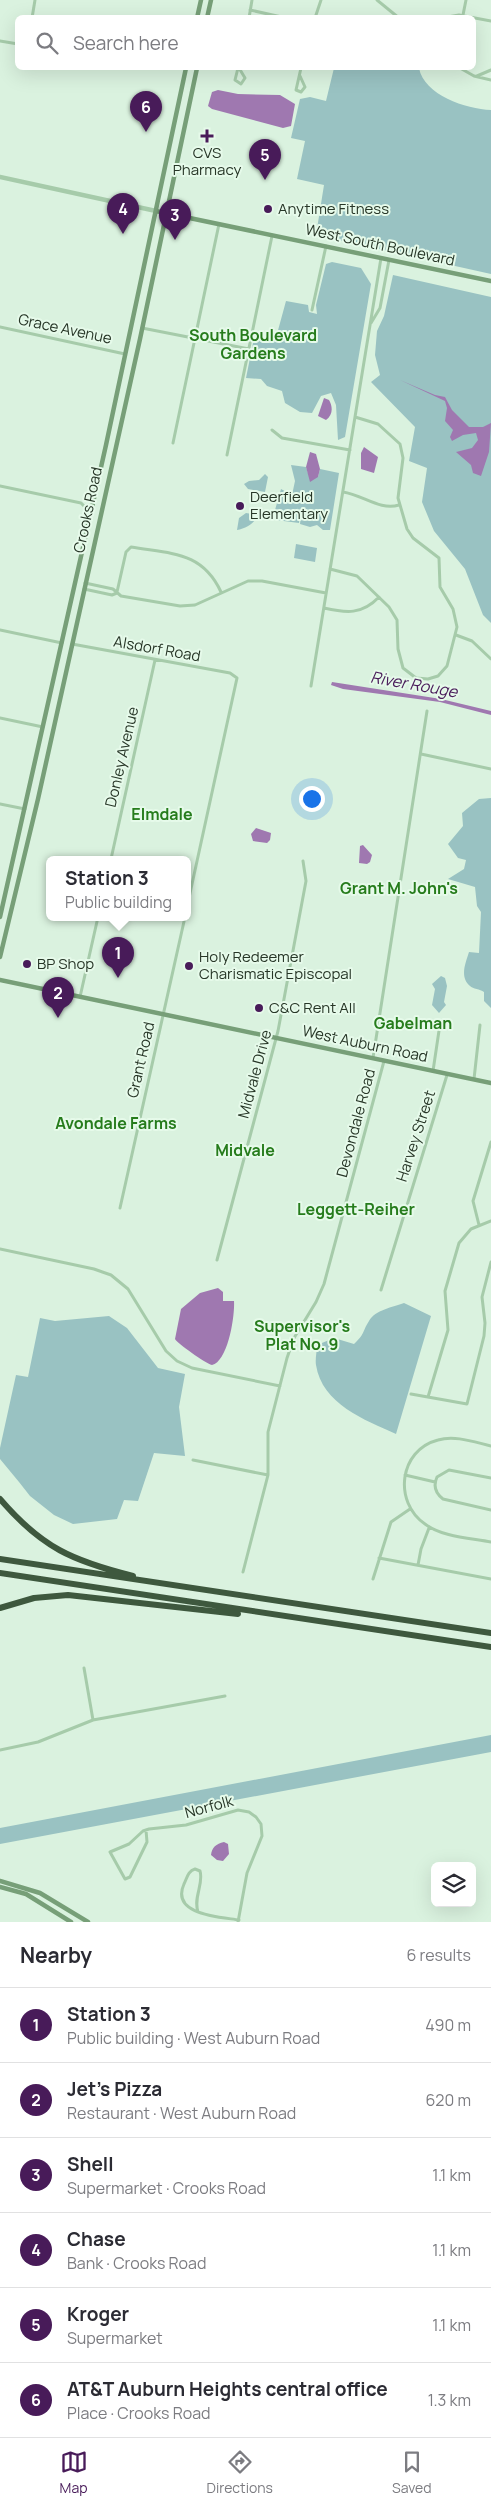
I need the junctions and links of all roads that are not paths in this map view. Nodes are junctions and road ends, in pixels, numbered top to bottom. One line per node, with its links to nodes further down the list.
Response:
1 (36, 0): 9 (street)
2 (201, 0): 10 (main road)
3 (211, 0): 11 (main road)
4 (252, 0): 8 (street)
5 (321, 0): 14 (street)
6 (377, 0): 15 (street)
7 (466, 0): 16 (street)
8 (250, 10): 12 (street); 13 (street)
9 (33, 15)
10 (198, 15)
11 (208, 15)
12 (249, 15)
13 (272, 15)
14 (316, 15)
15 (396, 15)
16 (463, 15)
17 (476, 18): 18 (street)
18 (491, 21)
19 (0, 40): 20 (street)
20 (15, 43)
21 (186, 70): 31 (main road, Crooks Road)
22 (197, 70): 32 (main road, Crooks Road)
23 (238, 70): 24 (street)
24 (240, 70)
25 (301, 70): 28 (street)
26 (464, 70): 29 (street)
27 (491, 70): 29 (street)
28 (300, 76): 28 (street)
29 (474, 76): 30 (street)
30 (491, 80)
31 (180, 101): 32 (main road); 34 (main road, Crooks Road)
32 (190, 107): 35 (main road, Crooks Road)
33 (0, 177): 36 (street, West South Boulevard)
34 (161, 190): 35 (main road); 36 (main road, Crooks Road)
35 (170, 194): 37 (main road, Crooks Road)
36 (156, 211): 37 (main road, West South Boulevard); 39 (main road, Crooks Road)
37 (166, 213): 38 (main road, West South Boulevard); 41 (main road, Crooks Road)
38 (219, 224): 40 (main road, West South Boulevard); 51 (street)
39 (152, 230): 41 (main road); 47 (main road, Crooks Road)
40 (272, 235): 42 (main road, West South Boulevard); 52 (street)
41 (161, 236): 50 (main road, Crooks Road)
42 (326, 246): 43 (main road, West South Boulevard); 46 (street)
43 (381, 258): 44 (main road, West South Boulevard); 48 (street)
44 (389, 260): 45 (main road, West South Boulevard); 48 (street)
45 (491, 281)
46 (312, 310)
47 (132, 323): 50 (main road); 53 (main road, Crooks Road)
48 (371, 324): 55 (street)
49 (0, 327): 53 (street, Grace Avenue)
50 (142, 328): 51 (street); 54 (main road, Crooks Road)
51 (195, 338): 52 (street); 57 (street)
52 (249, 350): 59 (street)
53 (125, 354): 54 (main road); 62 (main road, Crooks Road)
54 (136, 358): 65 (main road, Crooks Road)
55 (355, 417): 58 (street); 64 (street)
56 (272, 430): 58 (street)
57 (173, 443)
58 (350, 450): 61 (street)
59 (227, 455)
60 (0, 486): 63 (street)
61 (343, 492): 64 (street); 69 (street)
62 (94, 499): 63 (street); 65 (main road); 66 (main road, Crooks Road)
63 (81, 504): 66 (street)
64 (399, 505): 78 (street)
65 (102, 509): 68 (main road, Crooks Road)
66 (91, 512): 67 (main road, Crooks Road)
67 (80, 560): 68 (main road); 79 (main road, Crooks Road)
68 (89, 567): 70 (main road, Crooks Road)
69 (330, 569): 74 (street); 75 (street)
70 (85, 583): 71 (main road, Crooks Road); 73 (street)
71 (84, 589): 73 (street); 80 (main road, Crooks Road)
72 (221, 592): 73 (street); 73 (street); 74 (street)
73 (117, 593)
74 (326, 593): 76 (street)
75 (379, 597): 76 (street); 78 (street)
76 (324, 608): 85 (street)
77 (0, 630): 79 (street)
78 (456, 635): 81 (street)
79 (62, 642): 83 (main road, Crooks Road)
80 (72, 644): 82 (street, Alsdorf Road); 84 (main road, Crooks Road)
81 (491, 659)
82 (155, 660): 94 (street, Donley Avenue); 98 (street, Alsdorf Road)
83 (54, 677): 84 (main road); 88 (main road, Crooks Road)
84 (63, 684): 89 (main road, Crooks Road)
85 (311, 686)
86 (427, 711): 90 (street, Devondale Road)
87 (0, 718): 88 (street)
88 (44, 727): 89 (main road); 93 (main road, Crooks Road)
89 (52, 733): 97 (main road, Crooks Road)
90 (421, 754): 91 (street); 112 (street, Devondale Road)
91 (491, 769)
92 (0, 804): 93 (street)
93 (25, 809): 95 (main road, Crooks Road)
94 (112, 856)
95 (14, 859): 97 (main road); 100 (main road, Crooks Road)
96 (303, 861): 111 (street, Midvale Drive)
97 (22, 865): 101 (main road, Crooks Road)
98 (191, 889)
99 (0, 890): 100 (street)
100 (6, 891): 101 (main road); 102 (main road, Crooks Road)
101 (14, 899): 105 (main road, Crooks Road)
102 (0, 918)
103 (97, 921): 107 (street)
104 (183, 921): 108 (street, Grant Road)
105 (0, 957)
106 (0, 980): 107 (main road, West Auburn Road)
107 (80, 997): 108 (main road, West Auburn Road)
108 (163, 1014): 111 (main road, West Auburn Road); 119 (street, Grant Road)
109 (440, 1024): 114 (street, Harvey Street)
110 (480, 1025): 116 (street)
111 (276, 1038): 112 (main road, West Auburn Road); 123 (street, Midvale Drive)
112 (373, 1059): 113 (main road, West Auburn Road)
113 (384, 1061): 114 (main road, West Auburn Road); 126 (street, Devondale Road)
114 (433, 1072): 115 (main road, West Auburn Road)
115 (447, 1074): 116 (main road, West Auburn Road); 125 (street, Harvey Street)
116 (474, 1080): 117 (main road, West Auburn Road)
117 (491, 1083)
118 (491, 1142): 121 (street)
119 (120, 1208)
120 (491, 1221): 121 (street)
121 (479, 1225): 128 (street)
122 (0, 1249): 126 (street)
123 (217, 1260)
124 (491, 1262): 128 (street)
125 (380, 1290)
126 (280, 1386): 131 (street, Devondale Road)
127 (411, 1394): 128 (street)
128 (428, 1396)
129 (491, 1446): 132 (street)
130 (192, 1460): 131 (street)
131 (268, 1475): 144 (street, Devondale Road)
132 (405, 1475): 134 (street); 136 (street)
133 (491, 1478): 134 (street)
134 (435, 1482): 137 (street)
135 (0, 1499): 147 (highway)
136 (410, 1509): 138 (street); 140 (street)
137 (491, 1510)
138 (430, 1528): 139 (street); 142 (street)
139 (491, 1542)
140 (380, 1558): 142 (street); 145 (street)
141 (0, 1559): 147 (highway)
142 (418, 1565): 146 (street)
143 (0, 1572): 149 (highway)
144 (244, 1572)
145 (373, 1579)
146 (491, 1579)
147 (166, 1585): 150 (highway)
148 (0, 1608): 149 (highway)
149 (305, 1620): 151 (highway)
150 (491, 1634)
151 (491, 1647)
152 (84, 1668): 154 (street)
153 (225, 1696): 154 (street)
154 (93, 1720): 155 (street)
155 (0, 1750)
156 (146, 1830): 156 (street); 160 (street, Norfolk)
157 (0, 1881): 162 (main road)
158 (0, 1887): 161 (main road)
159 (198, 1912): 159 (street); 160 (street)
160 (239, 1921)
161 (71, 1922)
162 (88, 1922)

